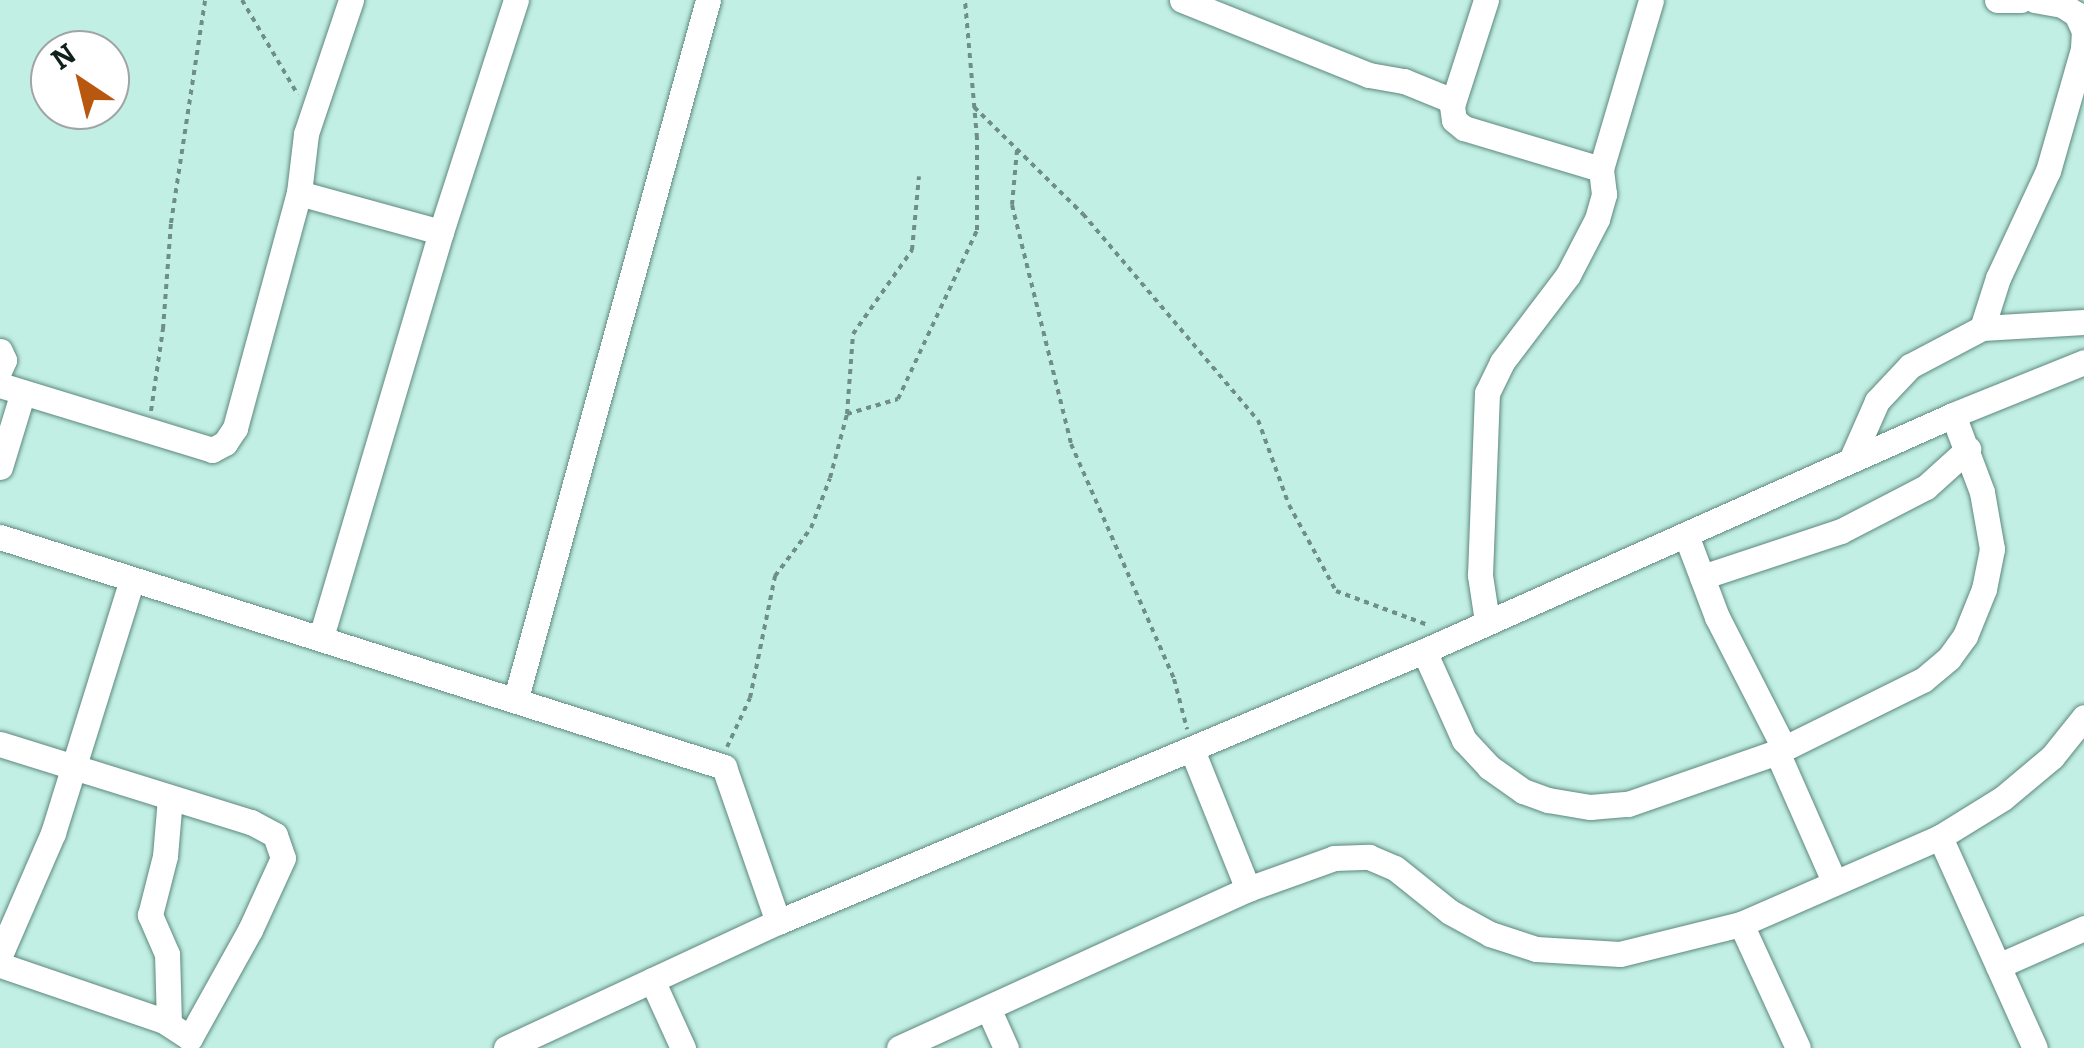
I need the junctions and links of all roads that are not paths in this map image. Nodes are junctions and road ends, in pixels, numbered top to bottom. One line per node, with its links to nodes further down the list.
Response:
1 (351, 0): 12 (street)
2 (516, 0): 13 (street)
3 (708, 0): 31 (street)
4 (1182, 0): 10 (street)
5 (1486, 0): 10 (street)
6 (1651, 0): 11 (street)
7 (1997, 0): 8 (street)
8 (2021, 0)
9 (2036, 0): 15 (street)
10 (1453, 101): 11 (street)
11 (1600, 168): 28 (street)
12 (299, 193): 13 (street); 19 (street)
13 (441, 232): 29 (street)
14 (2084, 322): 15 (street)
15 (1982, 328): 22 (street)
16 (0, 351): 18 (street)
17 (2084, 362): 20 (street)
18 (0, 369)
19 (12, 388): 23 (street)
20 (1953, 415): 21 (street); 22 (street)
21 (1968, 449): 26 (street); 35 (street)
22 (1850, 460): 24 (street)
23 (0, 467)
24 (1686, 535): 26 (street); 28 (street)
25 (0, 537): 27 (street)
26 (1702, 578): 35 (street)
27 (131, 582): 29 (street); 36 (street)
28 (1487, 621): 30 (street)
29 (321, 637): 31 (street)
30 (1424, 651): 34 (street); 35 (street)
31 (516, 698): 41 (street)
32 (2084, 717): 38 (street)
33 (0, 744): 36 (street)
34 (1192, 750): 40 (street); 41 (street)
35 (1780, 750): 39 (street)
36 (73, 766): 37 (street); 44 (street)
37 (170, 798): 49 (street); 49 (street)
38 (1940, 837): 39 (street); 46 (street)
39 (1834, 881): 42 (street)
40 (1248, 890): 42 (street); 48 (street)
41 (778, 922): 47 (street)
42 (1741, 924): 54 (street)
43 (2084, 928): 46 (street)
44 (0, 955)
45 (0, 965): 49 (street)
46 (1998, 966): 55 (street)
47 (652, 980): 50 (street); 51 (street)
48 (988, 1008): 52 (street); 53 (street)
49 (182, 1037)
50 (506, 1048)
51 (682, 1048)
52 (899, 1048)
53 (1006, 1048)
54 (1798, 1048)
55 (2036, 1048)

